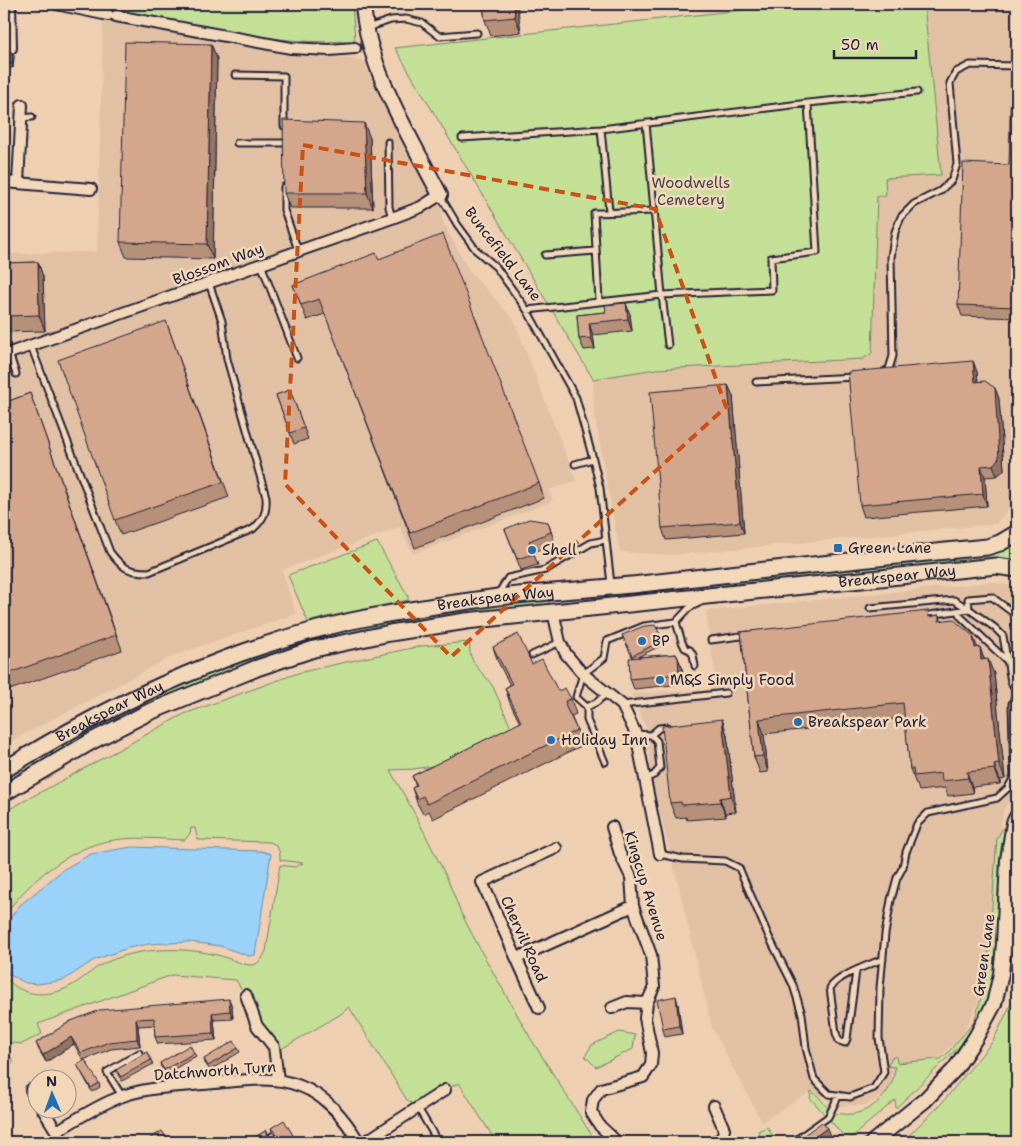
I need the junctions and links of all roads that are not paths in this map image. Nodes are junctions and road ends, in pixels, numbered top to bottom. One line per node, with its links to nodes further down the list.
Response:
1 (10, 4): 6 (street)
2 (56, 4): 7 (street)
3 (363, 4): 4 (street, Buncefield Lane)
4 (367, 28): 5 (lane); 26 (street, Buncefield Lane)
5 (477, 33)
6 (11, 48)
7 (355, 48)
8 (1017, 66): 43 (lane)
9 (235, 75): 20 (lane)
10 (917, 92): 11 (lane)
11 (808, 103): 15 (lane); 35 (lane)
12 (22, 105): 14 (street)
13 (32, 117): 14 (lane)
14 (21, 118): 24 (street)
15 (646, 123): 16 (lane); 27 (lane)
16 (601, 129): 17 (lane); 28 (lane)
17 (462, 138)
18 (388, 142): 29 (lane)
19 (237, 143): 20 (lane)
20 (284, 143): 21 (lane)
21 (284, 153)
22 (284, 181): 30 (lane)
23 (4, 182): 24 (street)
24 (18, 183): 25 (street)
25 (91, 190)
26 (440, 195): 29 (street, Blossom Way); 37 (lane, Buncefield Lane)
27 (654, 211): 28 (lane); 35 (lane)
28 (609, 212): 31 (lane)
29 (392, 218): 30 (street, Blossom Way)
30 (298, 250): 33 (street, Blossom Way)
31 (595, 251): 32 (lane); 36 (lane)
32 (545, 255)
33 (261, 264): 34 (street, Blossom Way); 41 (lane)
34 (209, 283): 38 (street, Blossom Way); 38 (lane)
35 (662, 295): 36 (lane); 39 (lane)
36 (599, 301): 37 (lane)
37 (527, 310): 46 (lane, Buncefield Lane)
38 (31, 345): 40 (street, Blossom Way)
39 (668, 345)
40 (6, 354): 42 (lane)
41 (298, 358)
42 (16, 374)
43 (877, 375)
44 (858, 377): 45 (lane)
45 (756, 382)
46 (594, 459): 47 (lane); 49 (lane, Buncefield Lane)
47 (574, 464)
48 (1017, 533): 51 (main road, Breakspear Way)
49 (605, 540): 51 (lane, Buncefield Lane); 53 (lane)
50 (1017, 569): 52 (main road, Breakspear Way)
51 (611, 587): 53 (main road, Breakspear Way)
52 (712, 595): 57 (main road, Breakspear Way); 60 (lane)
53 (495, 598): 77 (main road, Breakspear Way)
54 (870, 608): 55 (lane)
55 (969, 609): 56 (lane); 58 (lane); 65 (lane)
56 (958, 611): 59 (lane); 65 (lane)
57 (553, 612): 63 (street); 79 (main road, Breakspear Way)
58 (1017, 616)
59 (914, 617)
60 (676, 622): 66 (lane); 67 (lane)
61 (756, 634): 62 (lane)
62 (711, 640)
63 (560, 642): 64 (lane); 67 (street)
64 (532, 655)
65 (1006, 660): 68 (lane)
66 (695, 666)
67 (583, 674): 69 (street); 72 (lane)
68 (1017, 692): 86 (lane)
69 (607, 693): 71 (street); 72 (lane)
70 (726, 693): 71 (lane)
71 (622, 705): 74 (street)
72 (587, 707): 76 (lane)
73 (676, 726): 75 (lane)
74 (636, 734): 75 (lane); 78 (street)
75 (651, 735): 78 (lane)
76 (605, 762)
77 (4, 770)
78 (644, 779): 83 (street)
79 (4, 794)
80 (1017, 817): 110 (street, Green Lane)
81 (612, 827): 84 (street, Kingcup Avenue)
82 (556, 848): 85 (street, Chervil Road)
83 (660, 854): 95 (lane)
84 (633, 906): 85 (street); 89 (street, Kingcup Avenue)
85 (517, 958): 90 (street, Chervil Road)
86 (883, 959): 87 (lane); 95 (lane)
87 (856, 971): 87 (lane)
88 (246, 995): 93 (street)
89 (647, 1003): 91 (street); 108 (street, Kingcup Avenue)
90 (539, 1008)
91 (612, 1008)
92 (139, 1053): 96 (lane)
93 (278, 1080): 96 (street, Datchworth Turn); 105 (street, Datchworth Turn)
94 (446, 1090): 98 (street)
95 (839, 1095): 109 (lane)
96 (122, 1096): 100 (street, Datchworth Turn)
97 (714, 1106): 102 (street)
98 (418, 1108): 106 (street); 107 (lane)
99 (48, 1118): 100 (street)
100 (56, 1131): 103 (street)
101 (272, 1136): 104 (lane)
102 (720, 1141)
103 (64, 1142)
104 (276, 1142)
105 (360, 1142)
106 (364, 1142)
107 (438, 1142)
108 (617, 1142)
109 (793, 1142)
110 (873, 1142)

